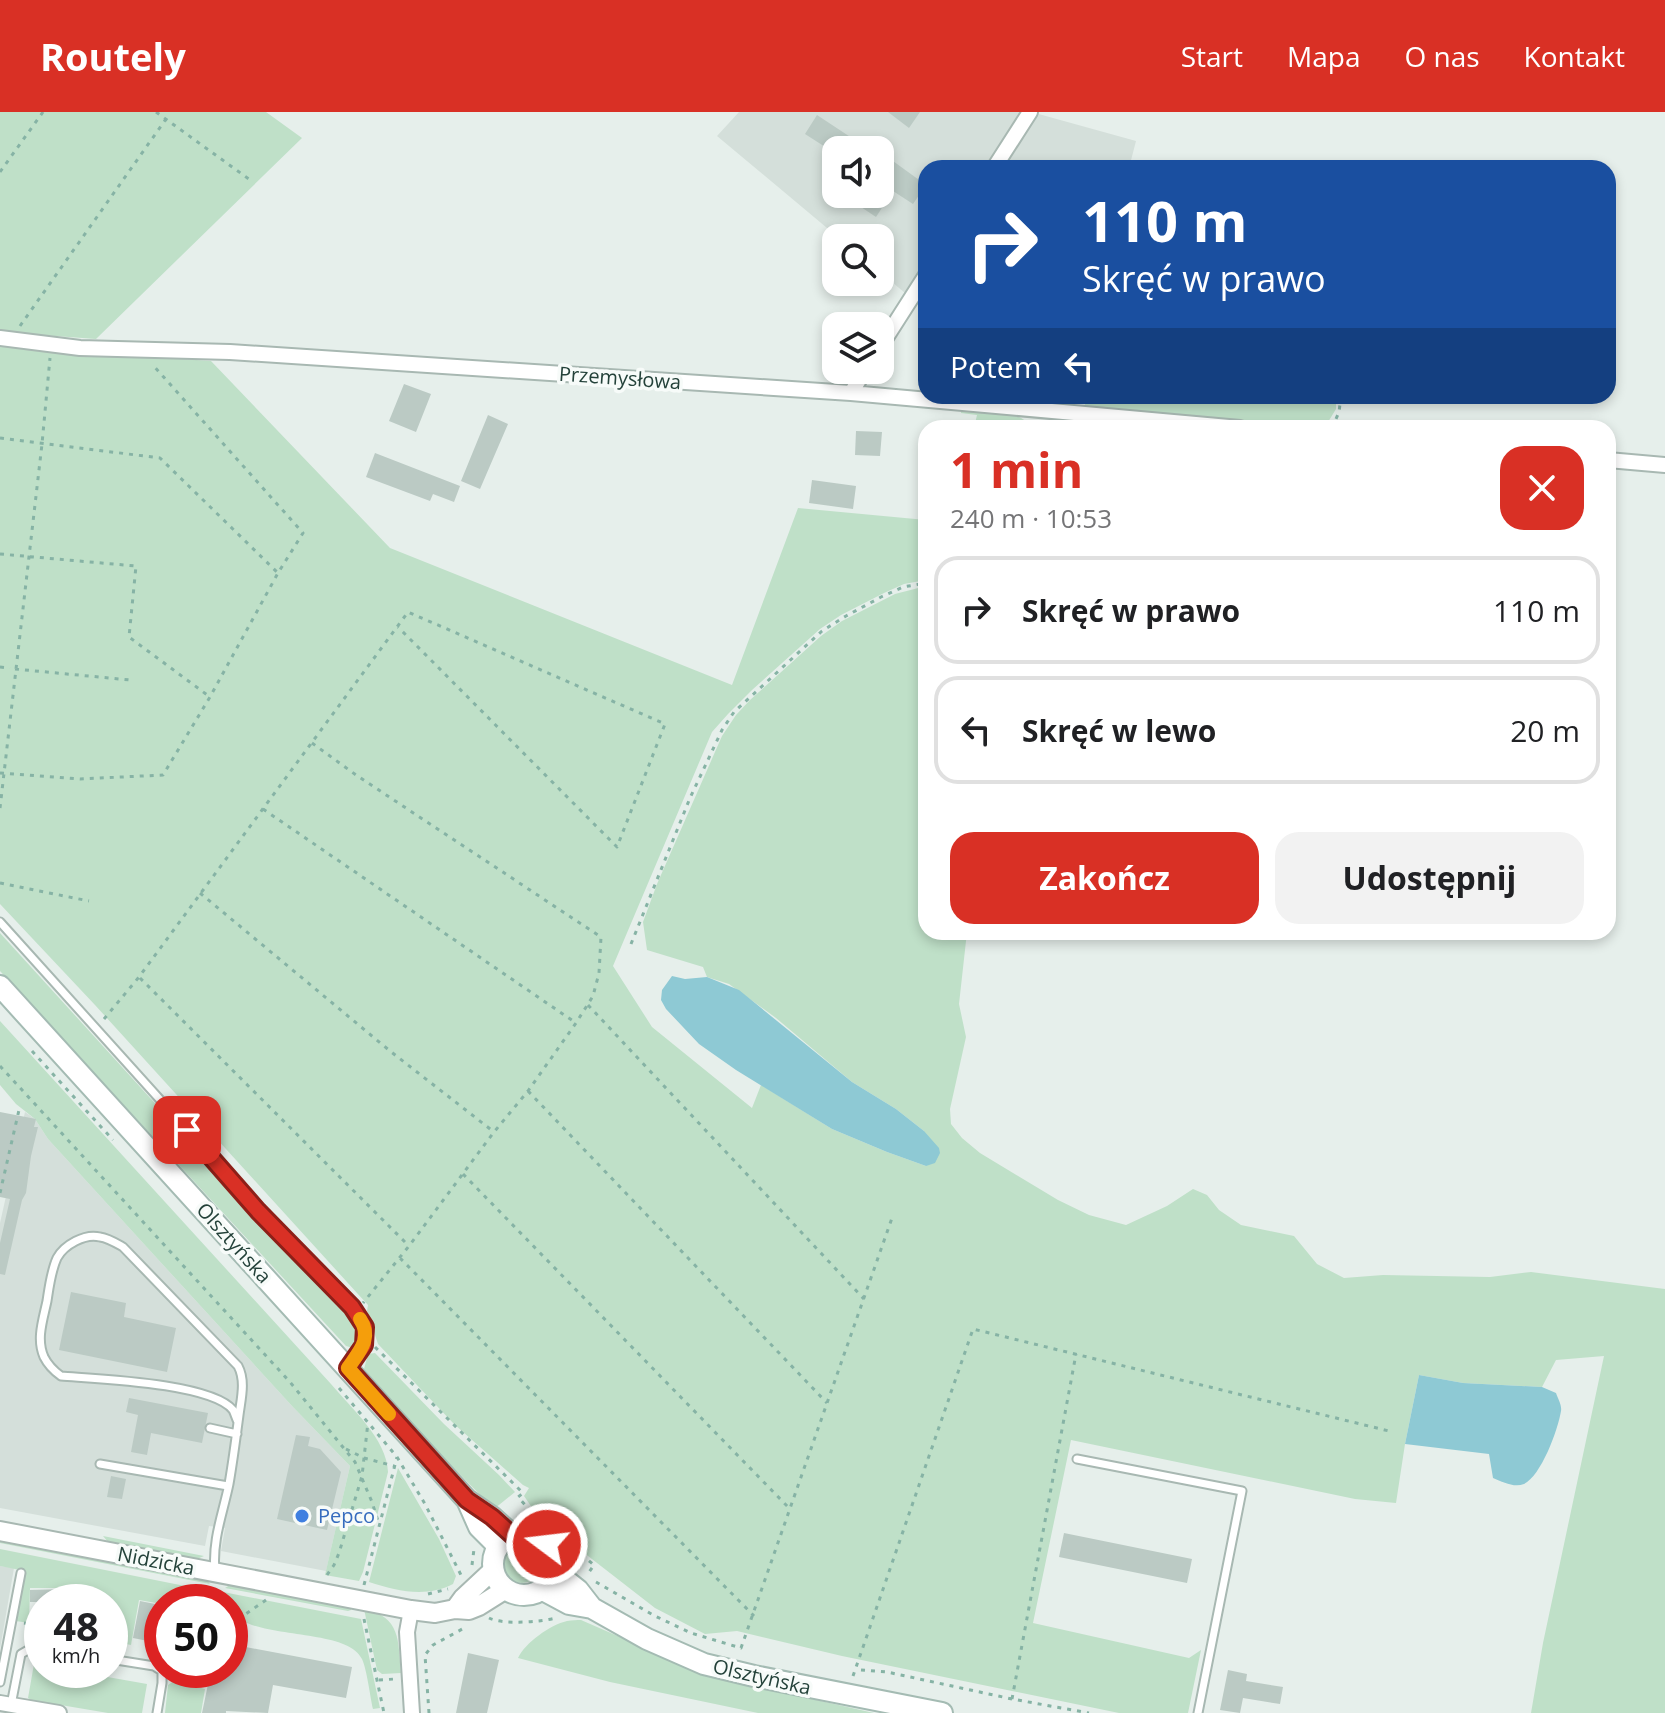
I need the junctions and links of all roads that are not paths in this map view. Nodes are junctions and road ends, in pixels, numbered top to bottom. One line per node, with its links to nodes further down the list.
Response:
1 (1030, 112): 2 (street)
2 (999, 160)
3 (918, 288): 4 (street)
4 (894, 325)
5 (5, 338): 7 (street, Przemysłowa)
6 (856, 384): 7 (street)
7 (851, 393): 8 (street, Przemysłowa)
8 (918, 399)
9 (973, 404): 10 (street, Przemysłowa)
10 (1151, 420)
11 (1616, 461): 12 (street)
12 (1665, 465)
13 (0, 922): 15 (lane)
14 (0, 986): 15 (main road, Olsztyńska)
15 (348, 1368): 23 (main road, Olsztyńska)
16 (238, 1422): 16 (lane); 18 (lane)
17 (210, 1428): 18 (lane)
18 (237, 1434): 21 (lane)
19 (1077, 1459): 41 (lane)
20 (100, 1464): 21 (lane)
21 (228, 1486): 27 (lane)
22 (0, 1531): 27 (street, Nidzicka)
23 (505, 1541): 24 (main road); 25 (main road)
24 (493, 1570): 28 (main road); 31 (street)
25 (554, 1571): 29 (main road); 30 (main road, Olsztyńska)
26 (21, 1573): 34 (lane)
27 (215, 1573): 32 (street, Nidzicka)
28 (506, 1589): 29 (main road); 31 (street, Nidzicka)
29 (541, 1589): 30 (main road, Olsztyńska)
30 (592, 1608): 37 (main road, Olsztyńska)
31 (455, 1609): 32 (street, Nidzicka)
32 (411, 1610): 40 (street)
33 (24, 1652): 36 (lane)
34 (0, 1682)
35 (161, 1688): 39 (lane)
36 (6, 1704): 38 (street)
37 (929, 1712)
38 (59, 1713)
39 (157, 1713)
40 (412, 1713)
41 (1198, 1713)

